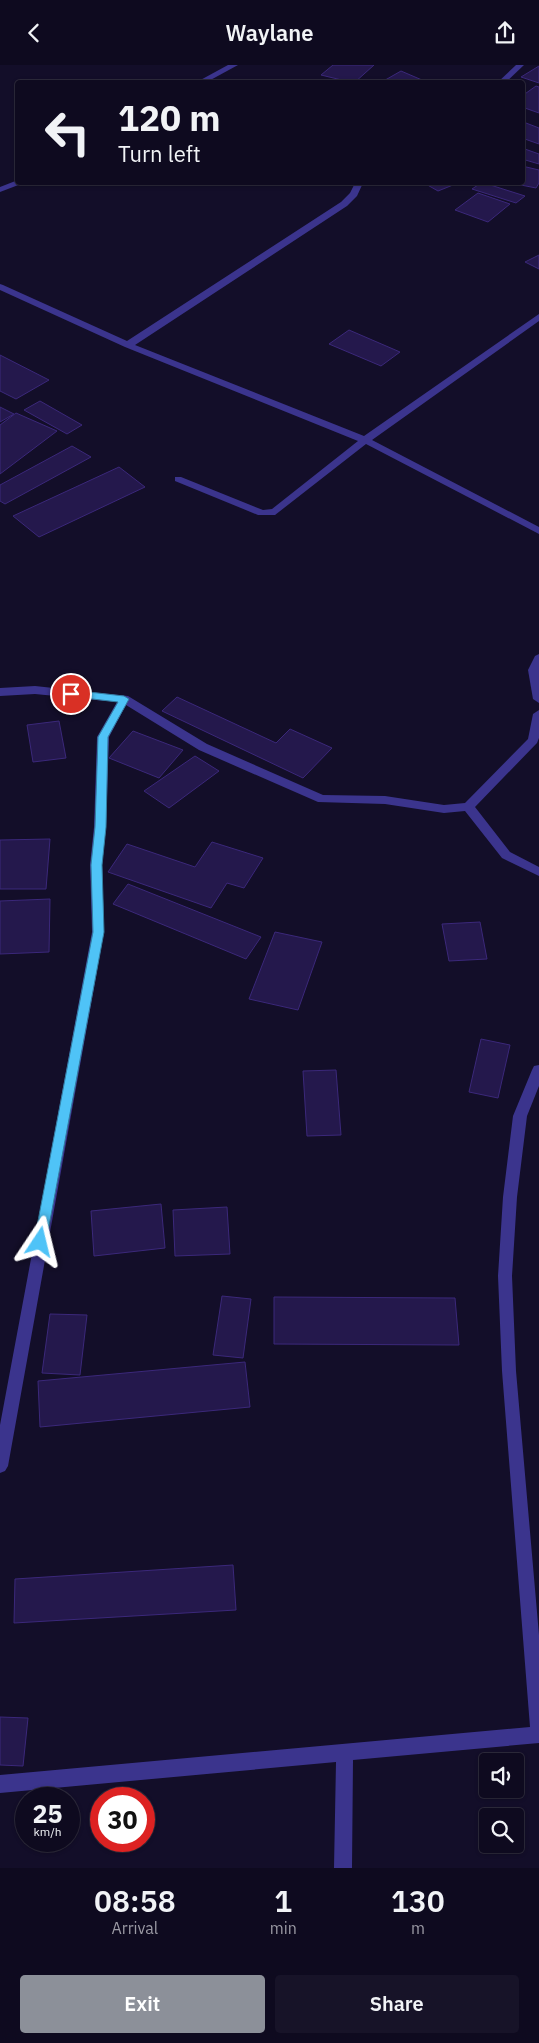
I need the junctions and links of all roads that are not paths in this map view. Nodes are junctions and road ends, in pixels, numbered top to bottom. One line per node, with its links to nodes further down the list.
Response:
1 (234, 65): 3 (street)
2 (520, 65): 4 (street)
3 (204, 80)
4 (503, 80)
5 (15, 183): 7 (street)
6 (358, 185): 10 (street)
7 (0, 190)
8 (0, 287): 10 (street)
9 (539, 317): 11 (street)
10 (128, 345): 11 (street)
11 (366, 440): 12 (street); 13 (street)
12 (178, 479)
13 (539, 531)
14 (539, 658): 17 (street)
15 (0, 692): 16 (street)
16 (124, 699): 19 (street); 22 (street)
17 (539, 699)
18 (539, 714): 19 (street)
19 (468, 807): 20 (street)
20 (539, 871)
21 (539, 1071): 23 (street)
22 (0, 1466)
23 (539, 1734): 24 (street)
24 (344, 1754): 25 (street); 26 (street)
25 (0, 1783)
26 (343, 1868)

